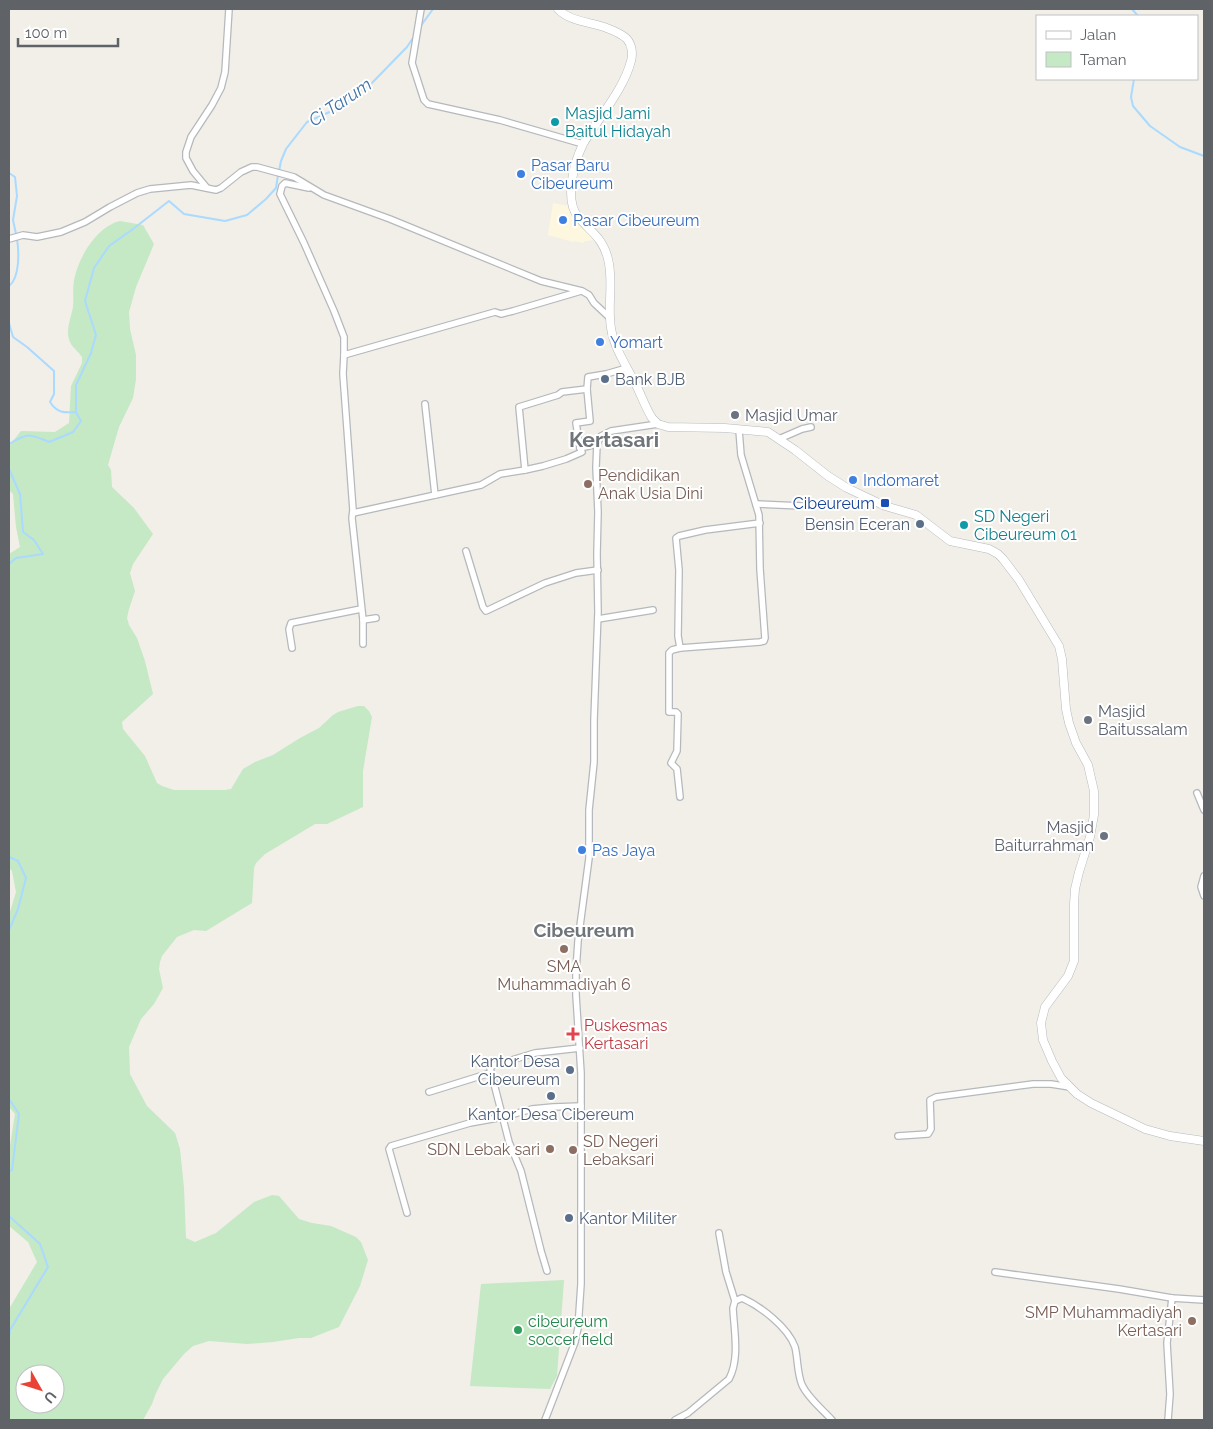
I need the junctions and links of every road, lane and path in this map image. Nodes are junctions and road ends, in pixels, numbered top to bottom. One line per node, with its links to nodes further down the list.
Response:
1 (229, 9): 5 (street)
2 (421, 9): 4 (street)
3 (558, 9): 4 (main road)
4 (583, 144): 9 (main road)
5 (207, 188): 6 (street); 7 (street)
6 (311, 188): 8 (street); 10 (street)
7 (10, 238)
8 (582, 291): 9 (street); 10 (street)
9 (610, 318): 11 (main road)
10 (344, 355): 24 (street)
11 (627, 368): 12 (street); 14 (main road)
12 (587, 389): 19 (street); 20 (street)
13 (425, 404): 21 (street)
14 (658, 424): 16 (main road); 18 (street)
15 (811, 427): 17 (street)
16 (739, 430): 17 (main road); 22 (street)
17 (779, 439): 43 (main road)
18 (597, 444): 19 (street); 27 (street)
19 (580, 448): 20 (street)
20 (525, 470): 21 (street)
21 (435, 495): 24 (street)
22 (756, 504): 23 (street); 25 (street)
23 (802, 506)
24 (353, 513): 28 (street)
25 (760, 523): 35 (street); 35 (street)
26 (466, 551): 27 (street)
27 (598, 570): 31 (street)
28 (361, 609): 32 (street); 34 (street)
29 (653, 610): 31 (street)
30 (376, 618): 32 (street)
31 (598, 619): 41 (street)
32 (363, 620): 33 (street)
33 (363, 644)
34 (292, 648)
35 (680, 648): 37 (street)
36 (1197, 793): 38 (street)
37 (680, 797)
38 (1204, 810)
39 (1204, 876): 40 (street)
40 (1204, 896)
41 (580, 1048): 42 (street); 45 (street)
42 (490, 1073): 44 (street); 46 (street)
43 (1070, 1087): 47 (street); 48 (main road)
44 (429, 1092)
45 (581, 1106): 46 (street); 56 (street)
46 (503, 1116): 49 (street); 51 (street)
47 (898, 1136)
48 (1204, 1142)
49 (408, 1213)
50 (719, 1233): 55 (street)
51 (547, 1271)
52 (995, 1272): 53 (street)
53 (1172, 1298): 54 (street); 59 (street)
54 (1204, 1300)
55 (735, 1301): 57 (street); 58 (street)
56 (545, 1420)
57 (675, 1420)
58 (832, 1420)
59 (1168, 1420)

